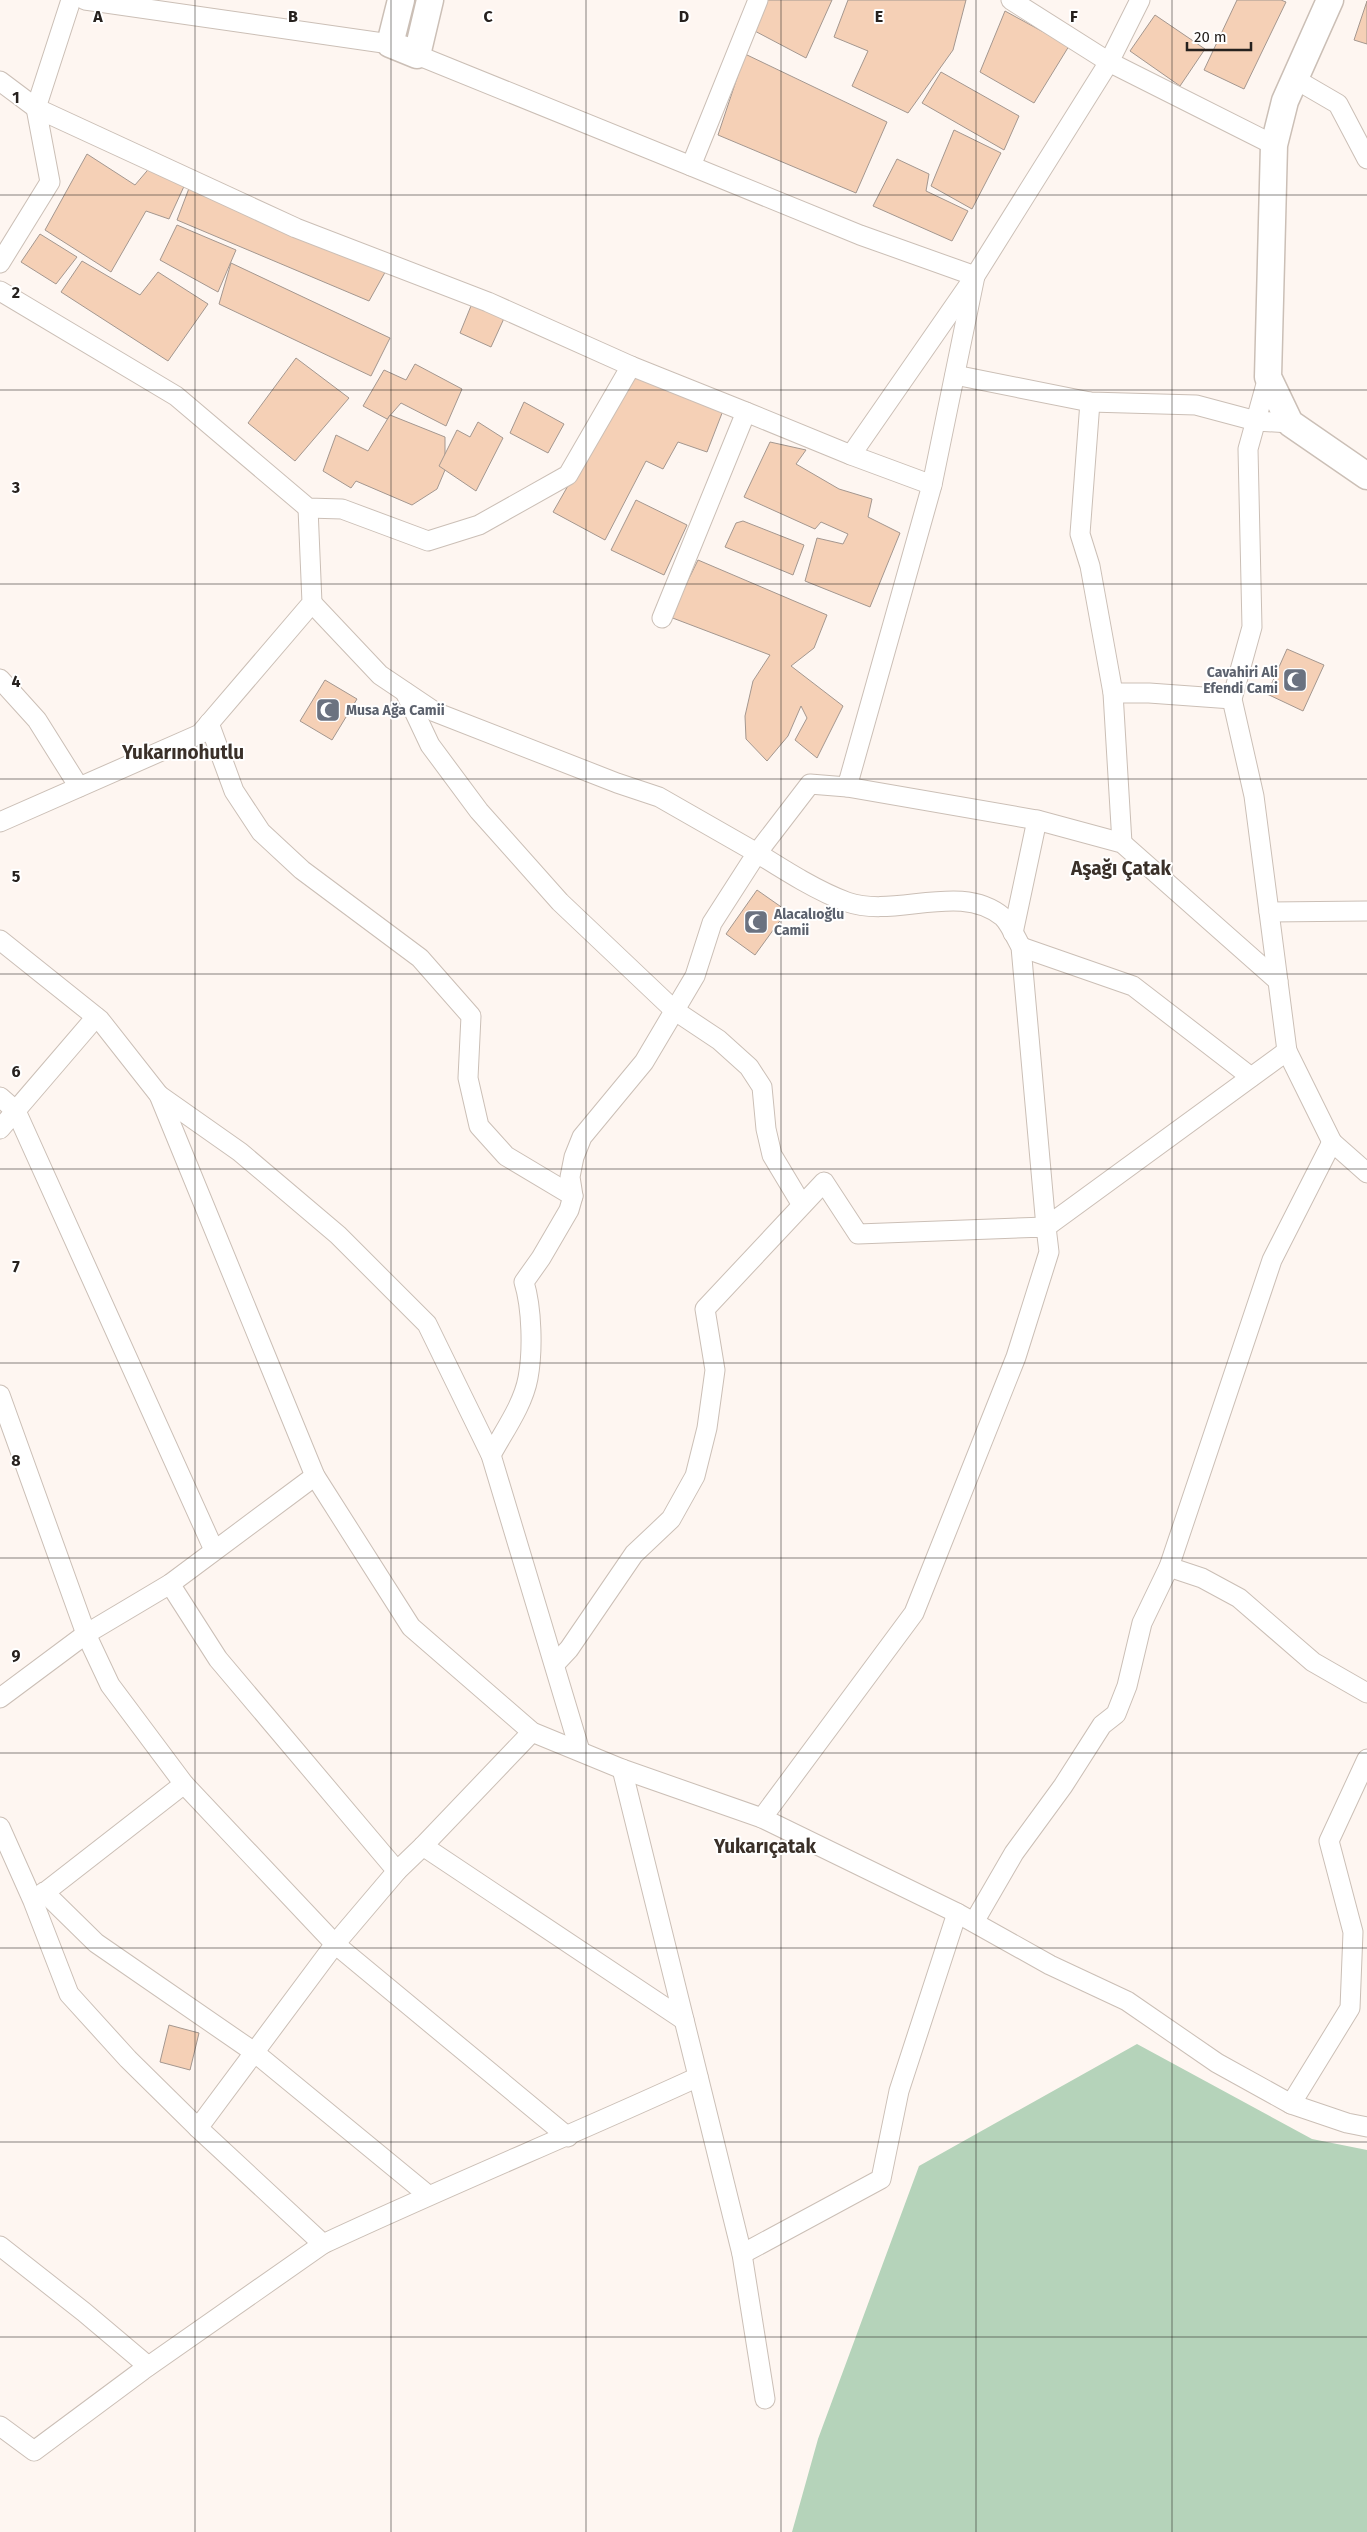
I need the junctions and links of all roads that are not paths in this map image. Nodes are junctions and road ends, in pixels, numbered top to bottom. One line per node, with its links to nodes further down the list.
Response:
1 (71, 0): 14 (street)
2 (85, 0): 9 (street)
3 (401, 0): 9 (street)
4 (430, 0): 10 (street)
5 (758, 0): 17 (street)
6 (1011, 0): 11 (street)
7 (1140, 0): 11 (street)
8 (1330, 0): 12 (street)
9 (390, 44): 10 (street)
10 (417, 55): 17 (street)
11 (1110, 62): 15 (street); 19 (street)
12 (1295, 79): 15 (street); 16 (street)
13 (0, 81): 14 (street)
14 (36, 108): 18 (street); 21 (street)
15 (1274, 145): 23 (street)
16 (1367, 159)
17 (691, 166): 19 (street)
18 (0, 263)
19 (975, 276): 22 (street); 28 (street)
20 (0, 291): 31 (street)
21 (631, 366): 25 (street); 31 (street)
22 (955, 375): 24 (street); 30 (street)
23 (1268, 377): 26 (street); 27 (street)
24 (1090, 402): 26 (street); 36 (street)
25 (746, 412): 28 (street); 33 (street)
26 (1256, 420): 27 (street); 37 (street)
27 (1290, 423): 29 (street)
28 (851, 455): 30 (street)
29 (1367, 476)
30 (932, 485): 40 (street)
31 (308, 508): 32 (street)
32 (312, 603): 35 (street); 38 (street)
33 (662, 618)
34 (0, 679): 39 (street)
35 (404, 691): 44 (street); 50 (street)
36 (1114, 693): 37 (street); 43 (street)
37 (1232, 699): 46 (street)
38 (209, 723): 39 (street); 60 (street)
39 (79, 787): 42 (street)
40 (848, 787): 41 (street); 44 (street)
41 (1037, 820): 43 (street); 48 (street)
42 (0, 822)
43 (1122, 843): 49 (street)
44 (757, 853): 48 (street); 50 (street)
45 (1367, 911): 46 (street)
46 (1269, 912): 49 (street)
47 (0, 940): 51 (street)
48 (1017, 940): 53 (street); 62 (street)
49 (1278, 980): 52 (street)
50 (674, 1010): 60 (street); 61 (street)
51 (96, 1017): 54 (street); 56 (street)
52 (1287, 1051): 53 (street); 58 (street)
53 (1251, 1077): 62 (street)
54 (159, 1095): 64 (street); 65 (street)
55 (0, 1097): 56 (street)
56 (16, 1111): 57 (street); 66 (street)
57 (0, 1129)
58 (1332, 1142): 59 (street); 67 (street)
59 (1367, 1173)
60 (573, 1196): 64 (street)
61 (802, 1205): 62 (street); 70 (street)
62 (1046, 1227): 78 (street)
63 (0, 1396): 69 (street)
64 (491, 1455): 70 (street)
65 (315, 1476): 66 (street); 73 (street)
66 (214, 1550): 68 (street)
67 (1169, 1567): 71 (street); 84 (street)
68 (170, 1584): 69 (street); 81 (street)
69 (86, 1634): 72 (street); 77 (street)
70 (555, 1664): 74 (street)
71 (1367, 1693)
72 (0, 1698)
73 (532, 1732): 74 (street); 80 (street)
74 (580, 1751): 76 (street)
75 (1367, 1759): 86 (street)
76 (622, 1769): 78 (street); 87 (street)
77 (184, 1784): 82 (street); 85 (street)
78 (762, 1818): 83 (street)
79 (0, 1827): 82 (street)
80 (423, 1846): 81 (street); 87 (street)
81 (397, 1871): 85 (street)
82 (39, 1896): 88 (street); 92 (street)
83 (957, 1913): 84 (street); 97 (street)
84 (974, 1922): 90 (street)
85 (335, 1944): 88 (street); 93 (street)
86 (1359, 1967): 90 (street)
87 (684, 2020): 89 (street)
88 (254, 2052): 92 (street); 94 (street)
89 (698, 2077): 93 (street); 97 (street)
90 (1291, 2104): 91 (street)
91 (1367, 2126)
92 (198, 2128): 95 (street)
93 (568, 2137): 94 (street)
94 (428, 2195): 95 (street)
95 (323, 2244): 98 (street)
96 (0, 2246): 98 (street)
97 (742, 2254): 99 (street)
98 (148, 2366): 100 (street)
99 (765, 2399)
100 (0, 2426)

